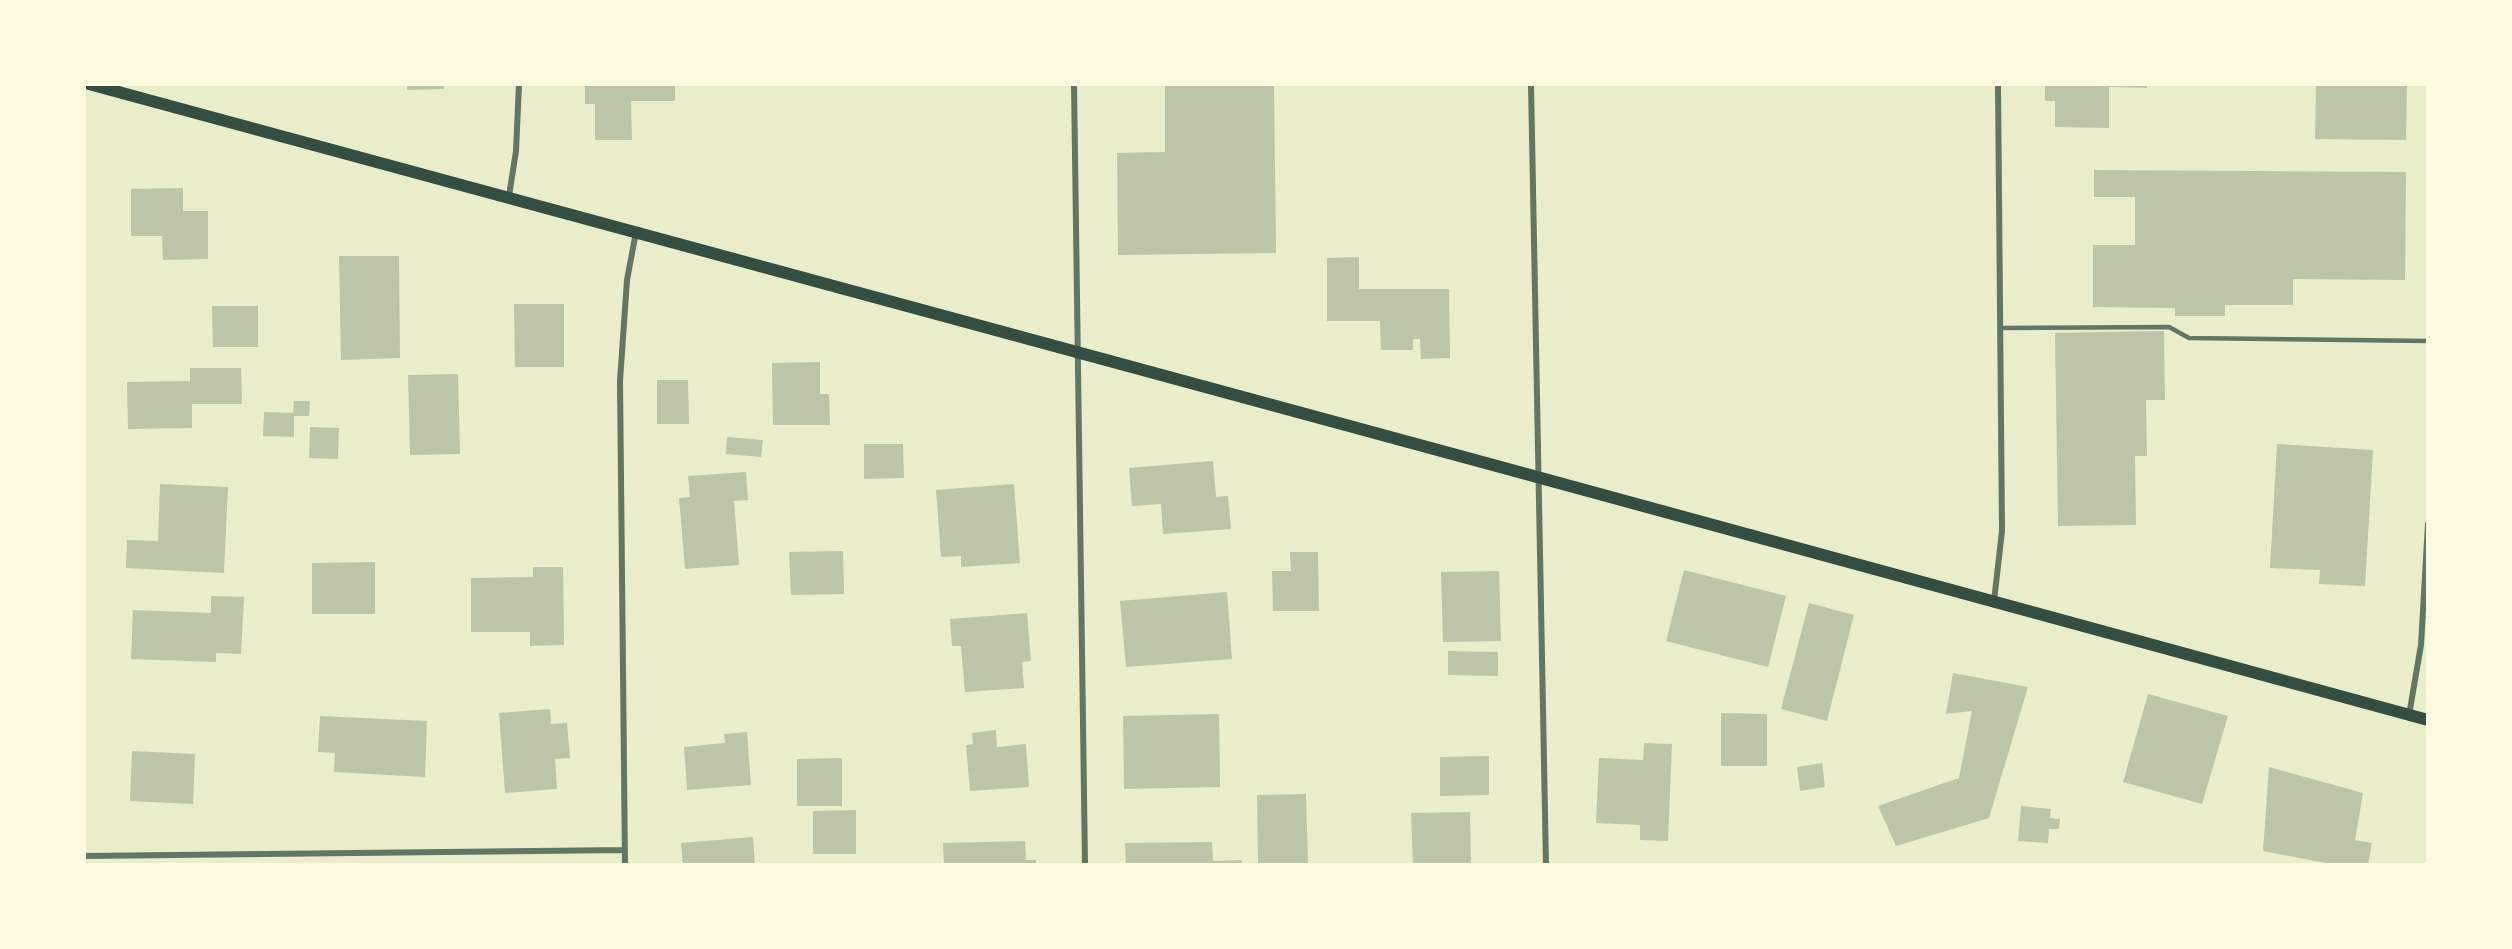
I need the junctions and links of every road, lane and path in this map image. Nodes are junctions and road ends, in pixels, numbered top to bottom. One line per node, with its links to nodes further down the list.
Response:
1 (89, 84): 6 (main road)
2 (519, 84): 6 (street)
3 (1074, 84): 10 (street)
4 (1531, 84): 11 (street)
5 (1998, 84): 8 (street)
6 (509, 196): 7 (main road)
7 (637, 231): 10 (main road); 16 (street)
8 (2000, 328): 9 (lane); 13 (street)
9 (2428, 341)
10 (1078, 350): 11 (main road); 19 (street)
11 (1538, 479): 13 (main road); 20 (street)
12 (2428, 524): 14 (street)
13 (1994, 602): 14 (main road)
14 (2409, 715): 15 (main road)
15 (2428, 720)
16 (625, 850): 17 (street); 18 (street)
17 (84, 856)
18 (625, 865)
19 (1084, 865)
20 (1546, 865)

